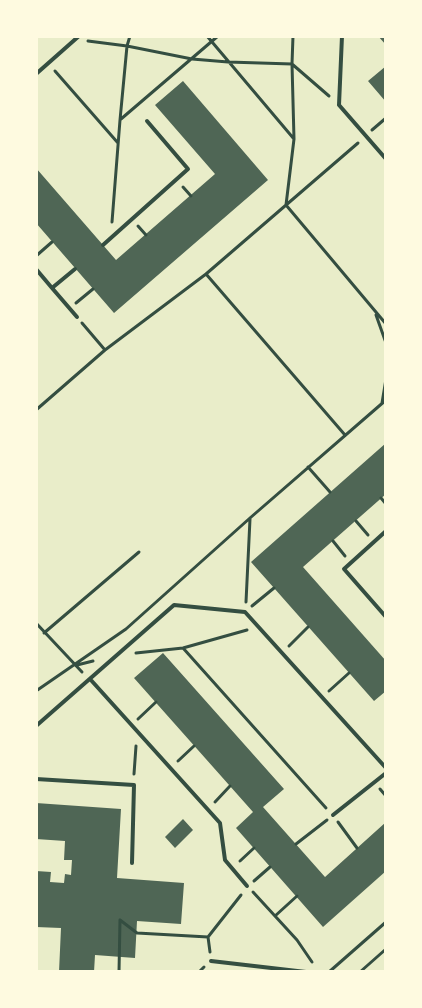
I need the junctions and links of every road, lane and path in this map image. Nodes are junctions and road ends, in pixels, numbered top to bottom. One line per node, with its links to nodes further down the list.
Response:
1 (130, 36): 8 (path)
2 (207, 36): 7 (path)
3 (218, 36): 7 (path)
4 (293, 36): 12 (path)
5 (342, 36): 14 (lane)
6 (77, 38): 8 (path); 11 (lane)
7 (212, 42): 9 (path); 10 (path)
8 (127, 46): 9 (path); 16 (path)
9 (192, 59): 10 (path); 16 (path)
10 (228, 62): 12 (path); 19 (path)
11 (48, 63): 13 (lane); 20 (path)
12 (292, 64): 14 (path); 19 (path)
13 (36, 74)
14 (339, 104): 18 (lane)
15 (386, 118): 18 (path)
16 (120, 120): 20 (path)
17 (147, 121): 24 (lane)
18 (367, 136): 22 (lane)
19 (294, 139): 23 (path)
20 (119, 143): 24 (path)
21 (358, 143): 23 (path)
22 (386, 159)
23 (286, 205): 30 (path); 34 (path)
24 (111, 237): 26 (lane)
25 (52, 242): 27 (path)
26 (102, 245)
27 (36, 256)
28 (36, 269): 31 (lane)
29 (75, 269): 31 (lane)
30 (206, 274): 38 (path); 43 (path)
31 (52, 288): 33 (lane)
32 (93, 289): 33 (path)
33 (70, 309): 35 (lane)
34 (375, 312): 36 (path); 37 (path)
35 (77, 317): 38 (path)
36 (386, 324)
37 (386, 343)
38 (105, 350): 42 (path)
39 (386, 379): 41 (path)
40 (386, 400): 41 (path)
41 (382, 403): 43 (path)
42 (36, 410)
43 (345, 435): 44 (path)
44 (308, 467): 45 (path); 48 (path)
45 (330, 492)
46 (381, 498): 47 (path)
47 (386, 504)
48 (250, 518): 56 (path); 65 (path)
49 (356, 520): 52 (path)
50 (386, 531): 52 (lane)
51 (333, 541): 54 (path)
52 (374, 542): 54 (lane)
53 (139, 552): 61 (path)
54 (350, 563): 57 (lane)
55 (274, 588): 56 (path)
56 (245, 612): 59 (lane); 64 (lane)
57 (386, 617)
58 (36, 623): 61 (path)
59 (260, 627): 62 (path); 63 (lane)
60 (308, 627): 63 (path)
61 (44, 633): 65 (path)
62 (183, 648): 64 (path); 82 (path)
63 (282, 652): 69 (lane)
64 (117, 655): 65 (path); 67 (lane)
65 (74, 666): 68 (path)
66 (349, 673): 69 (path)
67 (90, 679): 71 (lane); 72 (lane)
68 (36, 691)
69 (322, 696): 76 (lane)
70 (156, 702): 71 (path)
71 (131, 725): 73 (lane)
72 (36, 726)
73 (136, 730): 75 (lane); 79 (path)
74 (194, 746): 75 (path)
75 (170, 768): 81 (lane)
76 (386, 768)
77 (386, 773): 82 (lane)
78 (36, 779): 79 (lane)
79 (134, 785): 86 (lane)
80 (230, 786): 81 (path)
81 (207, 809): 88 (lane)
82 (333, 815): 83 (path); 85 (path)
83 (296, 844)
84 (254, 848): 88 (path)
85 (356, 848)
86 (132, 864)
87 (270, 867): 89 (path)
88 (232, 868): 89 (lane)
89 (248, 886): 91 (path); 93 (path)
90 (297, 896): 91 (path)
91 (275, 916): 96 (path)
92 (386, 922): 99 (path)
93 (208, 937): 95 (path); 97 (path)
94 (386, 949): 100 (path)
95 (211, 961): 98 (lane)
96 (313, 964)
97 (119, 972)
98 (306, 972)
99 (329, 972)
100 (360, 972)

